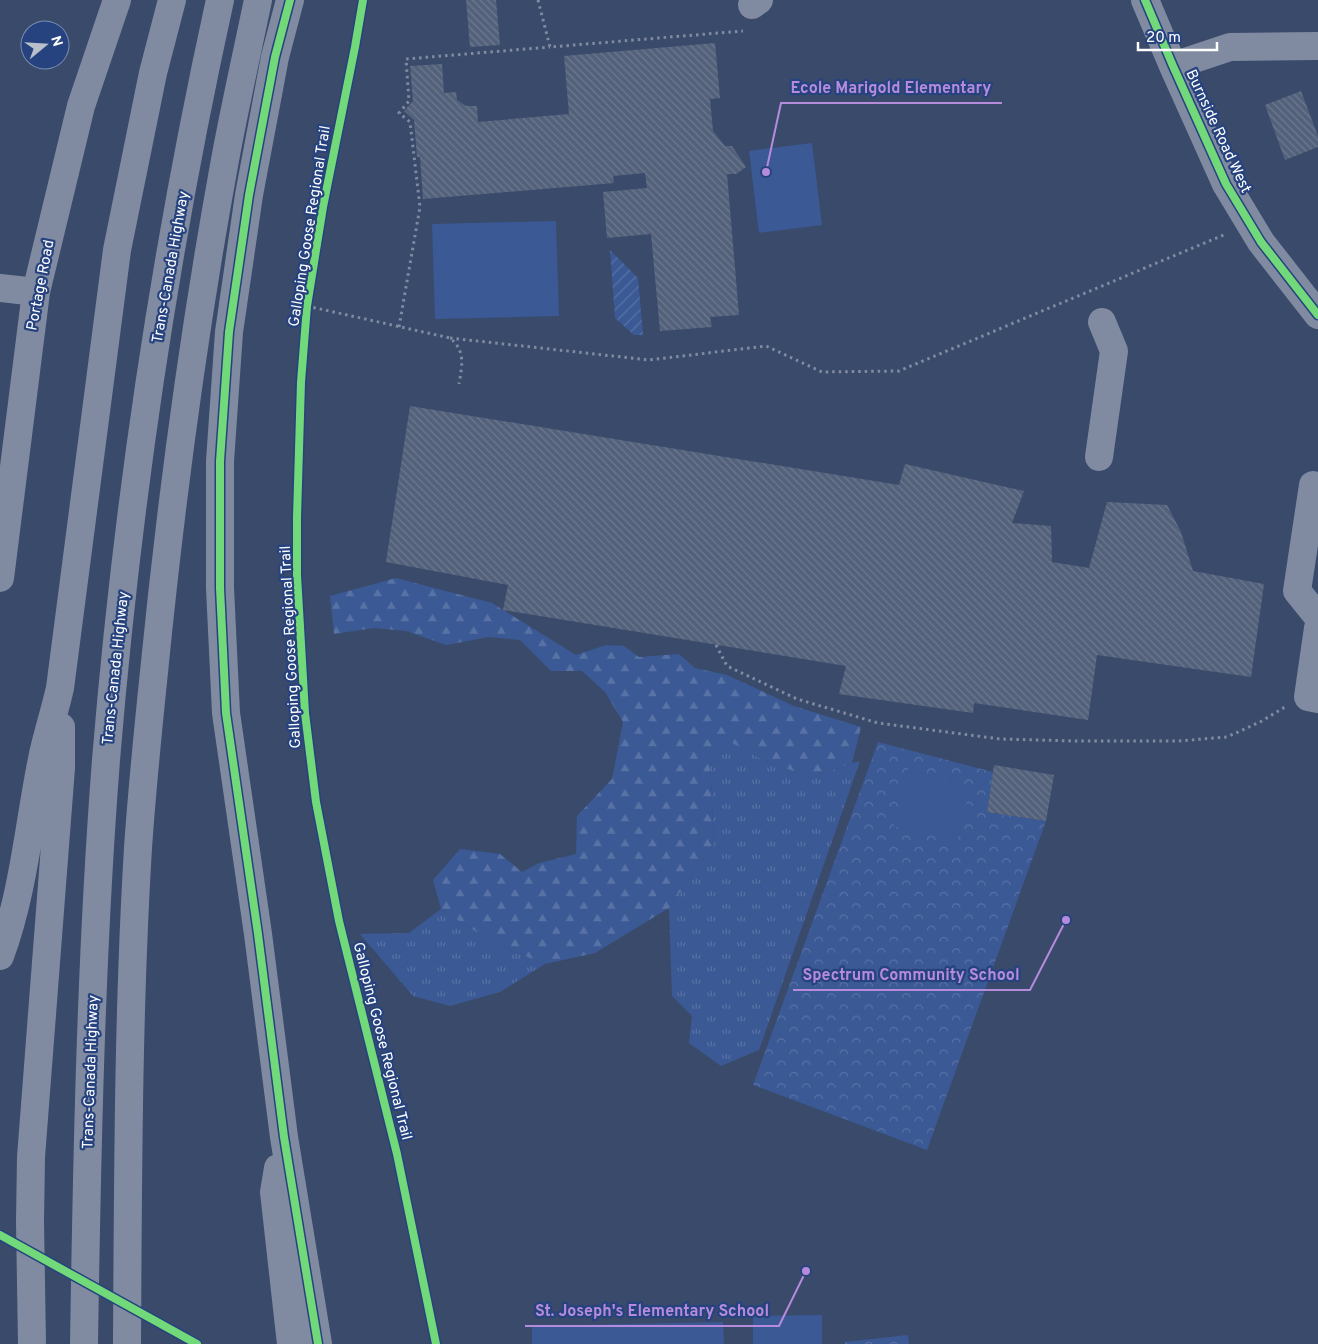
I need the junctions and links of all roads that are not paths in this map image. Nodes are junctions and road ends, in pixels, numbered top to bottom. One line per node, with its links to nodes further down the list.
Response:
1 (117, 0): 10 (main road, Portage Road)
2 (172, 0): 19 (main road)
3 (220, 0): 24 (main road, Trans-Canada Highway)
4 (258, 0): 25 (main road)
5 (290, 0): 22 (main road)
6 (1145, 0): 8 (main road, Burnside Road West)
7 (1318, 46): 8 (main road)
8 (1172, 66): 11 (main road, Burnside Road West)
9 (0, 288): 10 (main road)
10 (36, 292): 14 (main road, Portage Road)
11 (1318, 315)
12 (1102, 322): 13 (main road)
13 (1099, 457)
14 (6, 477): 16 (main road, Portage Road)
15 (1313, 485): 17 (main road)
16 (0, 578)
17 (1318, 617)
18 (1318, 628): 20 (main road)
19 (60, 688): 21 (main road); 23 (main road)
20 (1313, 698)
21 (0, 956)
22 (284, 1137): 26 (main road); 27 (main road)
23 (32, 1344)
24 (84, 1344)
25 (127, 1344)
26 (291, 1344)
27 (318, 1344)

